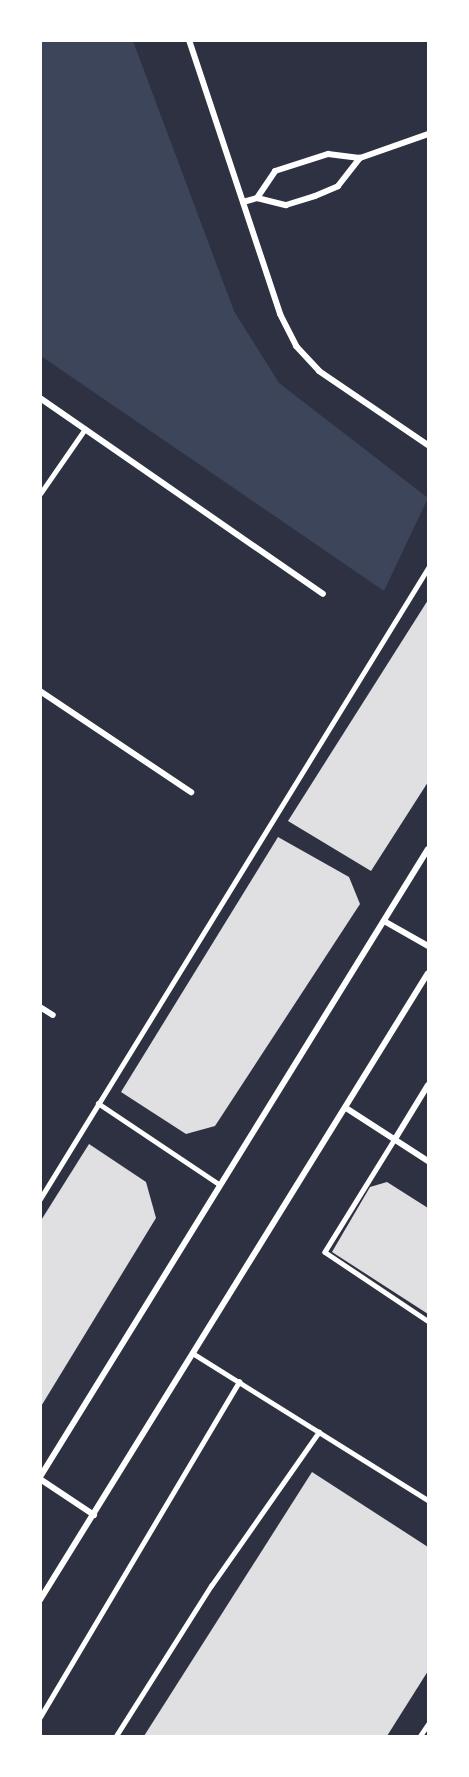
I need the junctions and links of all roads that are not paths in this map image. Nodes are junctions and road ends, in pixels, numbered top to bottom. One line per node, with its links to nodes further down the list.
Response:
1 (189, 40): 5 (street)
2 (429, 134): 3 (street)
3 (360, 158): 4 (street); 4 (street)
4 (257, 198): 5 (street)
5 (243, 202): 8 (street)
6 (40, 398): 7 (street)
7 (85, 429): 9 (lane); 11 (street)
8 (429, 445)
9 (40, 494)
10 (429, 568): 21 (lane)
11 (323, 594)
12 (40, 691): 13 (street)
13 (191, 792)
14 (429, 849): 15 (street)
15 (384, 921): 16 (street); 25 (street)
16 (429, 946)
17 (429, 973): 22 (street)
18 (40, 1007): 19 (street)
19 (52, 1015)
20 (429, 1085): 23 (street)
21 (98, 1103): 25 (lane); 26 (lane)
22 (346, 1108): 23 (street); 28 (street)
23 (395, 1139): 24 (street); 27 (lane)
24 (429, 1161)
25 (219, 1184): 31 (street)
26 (40, 1199)
27 (429, 1321)
28 (194, 1354): 29 (lane); 33 (street)
29 (239, 1382): 30 (lane); 35 (lane)
30 (319, 1432): 32 (lane); 37 (lane)
31 (40, 1478): 33 (street)
32 (429, 1500)
33 (94, 1515): 34 (street)
34 (40, 1600)
35 (40, 1717)
36 (429, 1724): 38 (lane)
37 (116, 1737)
38 (420, 1737)

